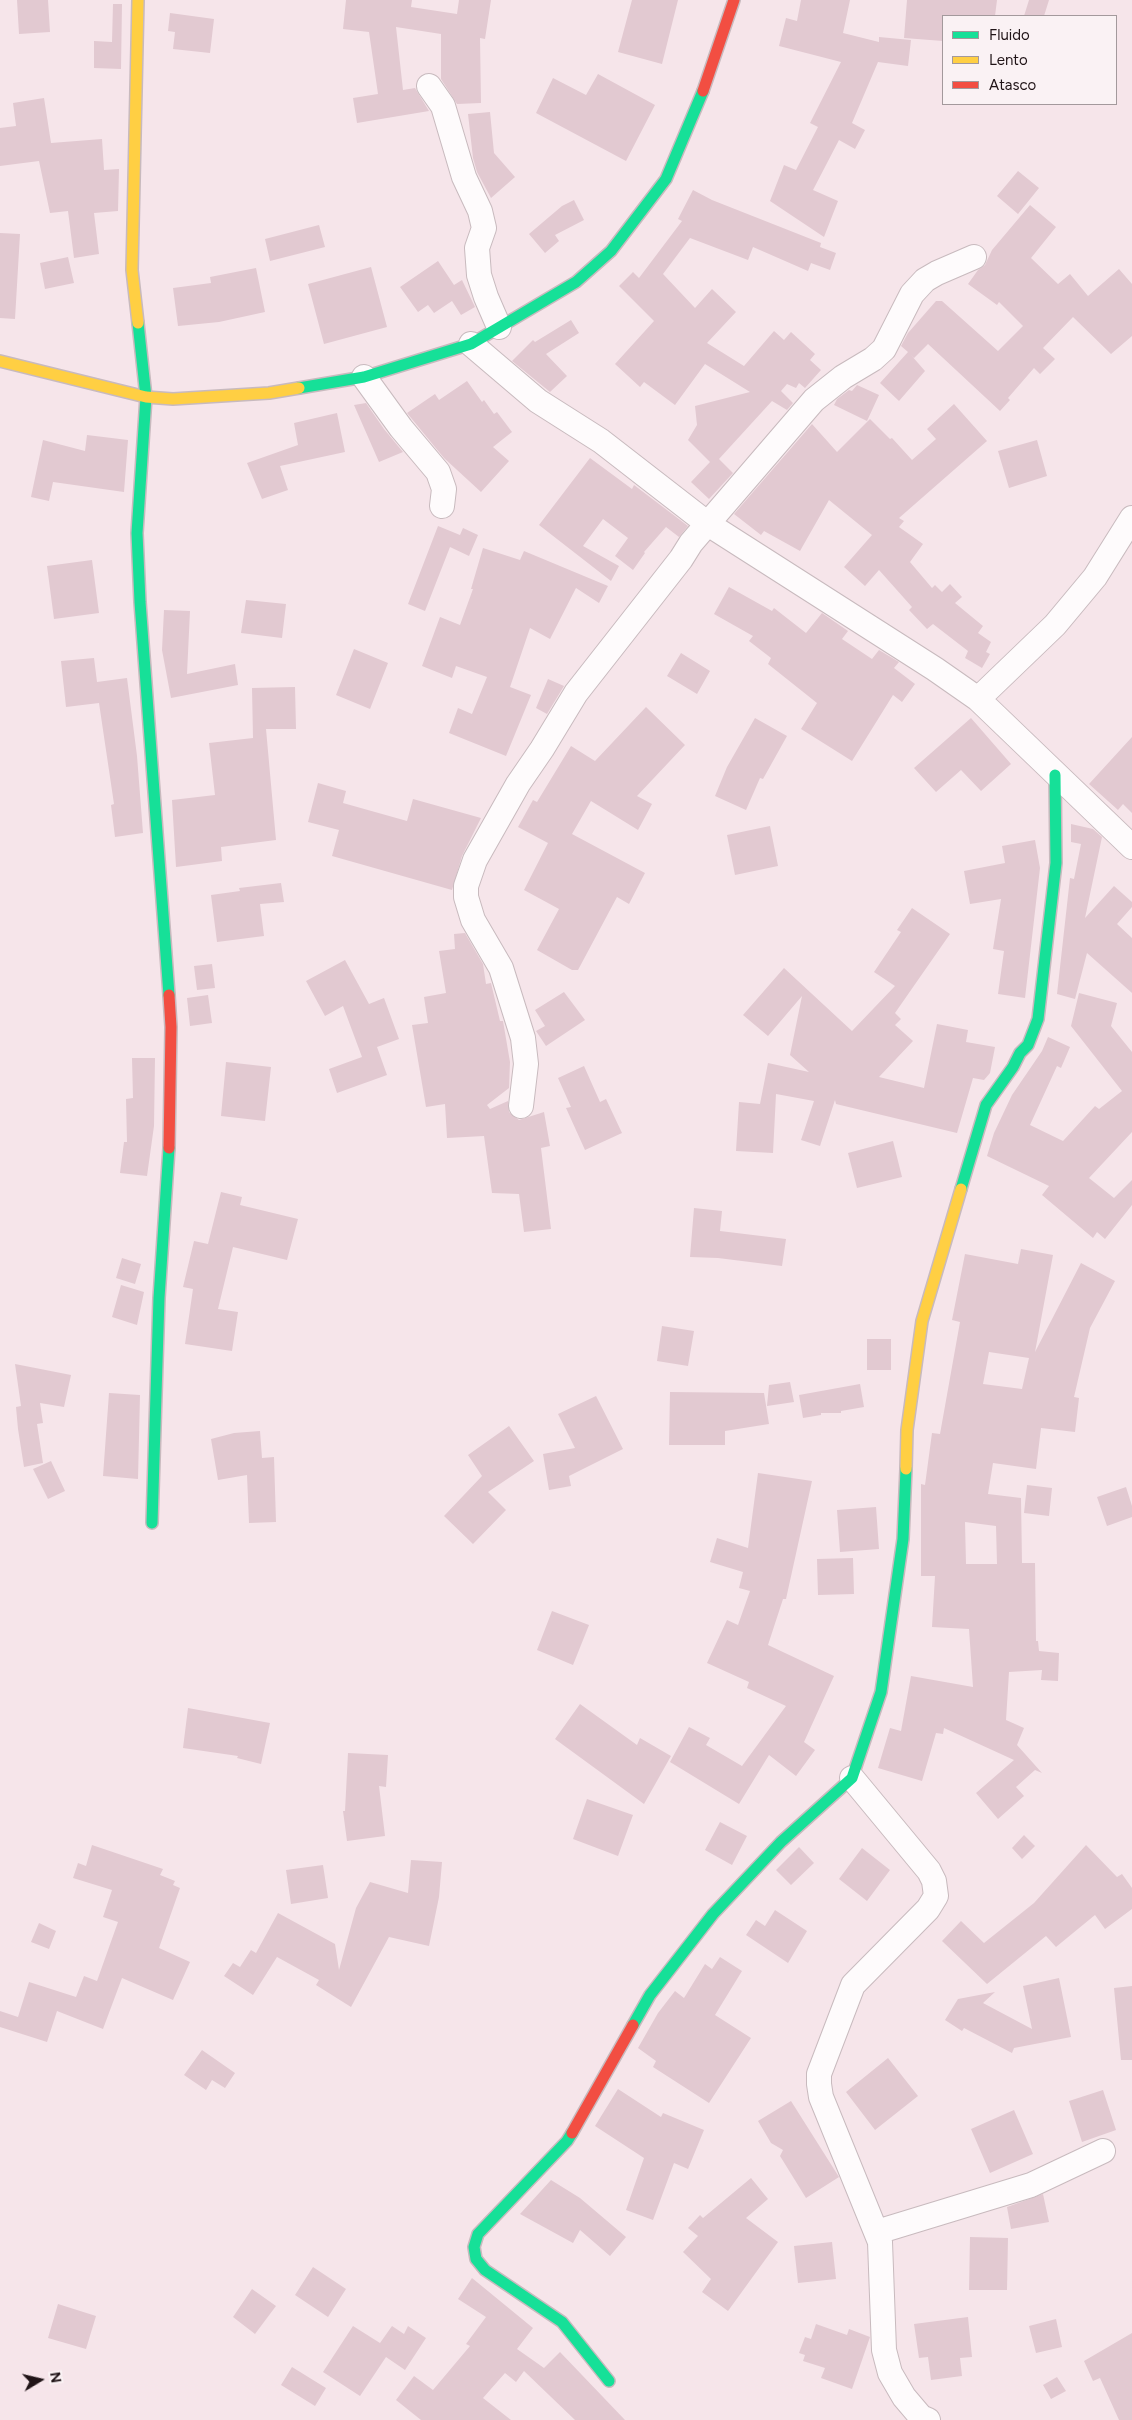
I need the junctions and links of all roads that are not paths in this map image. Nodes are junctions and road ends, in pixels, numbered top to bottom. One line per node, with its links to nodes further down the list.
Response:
1 (138, 0): 9 (street)
2 (734, 0): 5 (street)
3 (429, 86): 5 (street)
4 (974, 257): 12 (street)
5 (500, 327): 6 (street)
6 (471, 344): 8 (street); 12 (street)
7 (0, 361): 9 (street)
8 (364, 377): 9 (street); 10 (street)
9 (146, 397): 17 (street)
10 (442, 506)
11 (1132, 518): 13 (street)
12 (708, 524): 13 (street); 16 (street)
13 (978, 699): 14 (street)
14 (1054, 775): 15 (street); 18 (street)
15 (1132, 847)
16 (521, 1106)
17 (152, 1523)
18 (852, 1778): 20 (street); 21 (street)
19 (1103, 2151): 20 (street)
20 (877, 2232): 22 (street)
21 (609, 2381)
22 (928, 2420)

